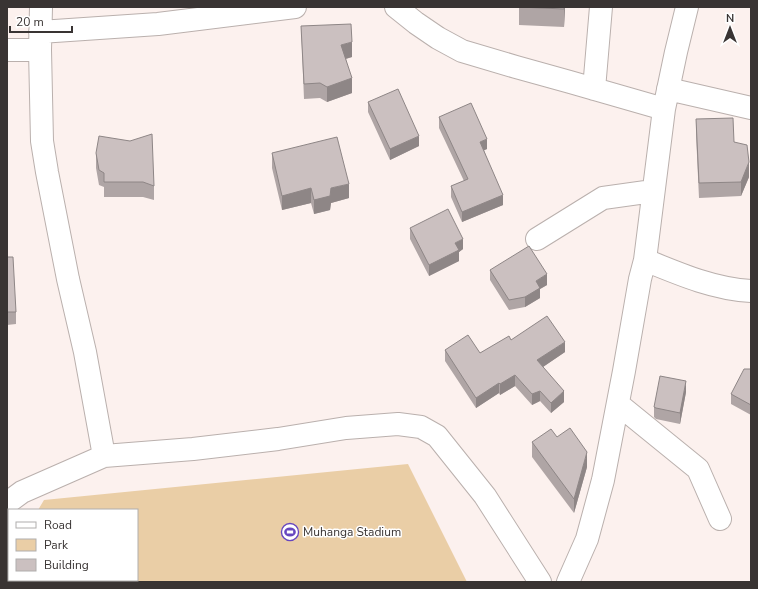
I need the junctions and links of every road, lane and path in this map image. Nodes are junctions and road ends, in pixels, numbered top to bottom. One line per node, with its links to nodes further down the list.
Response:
1 (41, 7): 6 (street)
2 (295, 7): 6 (street)
3 (396, 7): 8 (street)
4 (601, 7): 8 (street)
5 (687, 7): 9 (street)
6 (40, 41): 7 (street); 16 (street)
7 (7, 50)
8 (594, 89): 9 (street)
9 (666, 99): 10 (street); 11 (street)
10 (751, 108)
11 (653, 191): 12 (street); 13 (street)
12 (537, 239)
13 (645, 260): 14 (street); 15 (street)
14 (751, 291)
15 (618, 404): 18 (street); 20 (street)
16 (104, 456): 17 (street); 19 (street)
17 (7, 503)
18 (720, 519)
19 (540, 582)
20 (568, 582)

